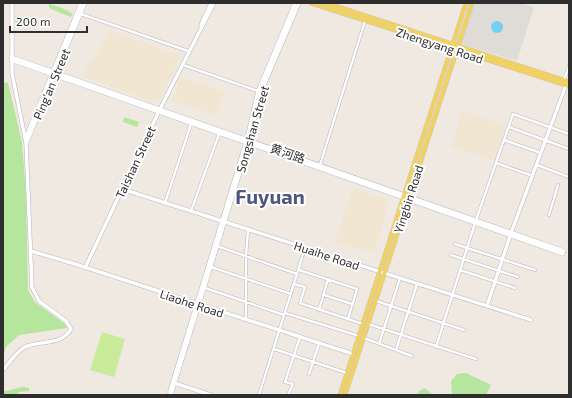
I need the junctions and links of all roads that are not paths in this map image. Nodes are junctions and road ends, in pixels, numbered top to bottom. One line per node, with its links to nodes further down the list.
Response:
1 (12, 3): 18 (main road)
2 (81, 3): 21 (main road, Ping'an Street)
3 (85, 3): 12 (main road, Ping'an Street)
4 (211, 3): 16 (main road, Taishan Street)
5 (214, 3): 17 (main road, Taishan Street)
6 (295, 3): 23 (main road, Songshan Street)
7 (299, 3): 23 (main road, Songshan Street)
8 (310, 3): 13 (main road, Zhengyang Road)
9 (326, 3): 14 (main road, Zhengyang Road)
10 (466, 3): 14 (main road, Yingbin Road)
11 (472, 3): 15 (main road, Yingbin Road)
12 (80, 14): 16 (street); 21 (main road, Ping'an Street)
13 (365, 21): 14 (main road, Zhengyang Road); 38 (street)
14 (452, 47): 15 (main road, Zhengyang Road); 44 (main road, Yingbin Road)
15 (458, 49): 22 (main road, Zhengyang Road); 44 (main road, Yingbin Road)
16 (188, 51): 17 (main road, Taishan Street)
17 (187, 57): 19 (main road, Taishan Street)
18 (11, 59): 21 (main road, 黄河路); 30 (main road)
19 (183, 65): 23 (street); 24 (main road, Taishan Street)
20 (569, 66): 22 (street)
21 (53, 74): 24 (main road, 黄河路); 30 (main road, Ping'an Street); 34 (main road, Ping'an Street)
22 (566, 84): 27 (main road)
23 (259, 91): 33 (main road, Songshan Street)
24 (159, 110): 25 (main road, 黄河路); 33 (main road, 黄河路); 43 (main road, Taishan Street)
25 (191, 124): 28 (main road, 黄河路); 45 (street)
26 (509, 127): 27 (street); 31 (street); 32 (street)
27 (551, 128): 29 (street); 32 (main road)
28 (219, 134): 33 (main road, 黄河路); 46 (street)
29 (569, 134)
30 (26, 138): 34 (main road)
31 (504, 140): 36 (street); 37 (street)
32 (546, 140): 35 (street); 36 (main road)
33 (248, 142): 38 (main road, 黄河路); 44 (main road, 黄河路); 48 (main road, Songshan Street)
34 (26, 143): 56 (main road)
35 (569, 149)
36 (542, 153): 39 (main road)
37 (496, 163): 40 (street); 49 (street)
38 (320, 165): 44 (main road, 黄河路)
39 (537, 165): 40 (main road); 41 (street)
40 (533, 176): 51 (main road)
41 (569, 177)
42 (558, 185): 47 (street)
43 (122, 189): 45 (main road, Huaihe Road); 63 (main road, Taishan Street)
44 (406, 197): 49 (main road, 黄河路); 68 (main road, Yingbin Road)
45 (165, 203): 46 (main road, Huaihe Road)
46 (192, 211): 48 (main road, Huaihe Road)
47 (548, 215)
48 (224, 222): 50 (main road, Huaihe Road); 53 (main road, Songshan Street); 85 (main road, Songshan Street)
49 (475, 222): 51 (main road, 黄河路); 55 (street)
50 (248, 229): 54 (main road, Huaihe Road); 59 (street)
51 (511, 234): 57 (main road, 黄河路); 61 (main road)
52 (454, 244): 55 (street)
53 (218, 246): 59 (street); 62 (main road, Songshan Street)
54 (305, 248): 64 (street); 68 (main road, Huaihe Road)
55 (467, 248): 60 (street); 61 (street)
56 (31, 252): 63 (main road, Liaohe Road); 112 (main road)
57 (563, 253)
58 (451, 255): 60 (street)
59 (246, 256): 69 (street); 72 (street)
60 (463, 259): 65 (street); 67 (street)
61 (502, 260): 66 (street); 67 (main road)
62 (211, 267): 72 (street); 77 (main road, Songshan Street)
63 (85, 268): 85 (main road, Liaohe Road)
64 (299, 270): 69 (street); 73 (street)
65 (460, 270): 74 (street); 81 (street)
66 (535, 270)
67 (498, 271): 70 (street); 74 (main road)
68 (382, 272): 71 (main road, Huaihe Road); 82 (main road, Yingbin Road); 95 (main road, Yingbin Road)
69 (298, 274): 75 (street)
70 (518, 277)
71 (400, 278): 76 (main road, Huaihe Road); 86 (street)
72 (246, 279): 79 (street); 83 (street)
73 (328, 280): 80 (street); 84 (street)
74 (495, 282): 78 (street); 87 (main road)
75 (294, 284): 79 (street); 88 (street)
76 (418, 284): 81 (main road, Huaihe Road); 89 (street)
77 (204, 288): 83 (street); 85 (main road, Songshan Street)
78 (515, 288)
79 (291, 294): 90 (street)
80 (324, 295): 84 (street); 88 (street)
81 (452, 295): 87 (main road, Huaihe Road); 94 (street)
82 (375, 300): 86 (street); 95 (main road, Yingbin Road)
83 (246, 302): 90 (street); 92 (street)
84 (352, 304): 91 (street)
85 (198, 305): 92 (main road, Liaohe Road); 115 (main road, Songshan Street)
86 (391, 306): 89 (street); 96 (street)
87 (487, 306): 93 (main road, Huaihe Road)
88 (319, 310): 91 (street)
89 (409, 311): 94 (street); 99 (street)
90 (285, 314): 98 (street); 101 (street)
91 (348, 319): 95 (street)
92 (246, 320): 98 (main road, Liaohe Road)
93 (530, 320)
94 (444, 322): 97 (street); 104 (street)
95 (365, 324): 96 (street); 101 (main road, Yingbin Road)
96 (383, 330): 99 (street); 103 (street)
97 (464, 330)
98 (279, 331): 100 (main road, Liaohe Road); 105 (street)
99 (401, 336): 104 (street); 106 (street)
100 (300, 337): 102 (main road, Liaohe Road); 108 (street)
101 (361, 337): 103 (street); 107 (main road, Yingbin Road); 121 (main road, Yingbin Road)
102 (319, 343): 107 (main road, Liaohe Road); 111 (street)
103 (379, 344): 106 (street)
104 (436, 347): 110 (street)
105 (274, 349): 108 (street); 118 (street)
106 (396, 350): 109 (street)
107 (353, 354): 113 (main road, Yingbin Road)
108 (293, 355): 111 (street); 119 (street)
109 (412, 356)
110 (476, 359)
111 (313, 362): 113 (street); 114 (street)
112 (3, 370)
113 (347, 373): 120 (main road, Yingbin Road)
114 (309, 374)
115 (174, 383): 116 (main road, Songshan Street); 117 (main road)
116 (170, 395)
117 (211, 395)
118 (258, 395)
119 (288, 395)
120 (340, 395)
121 (345, 395)

